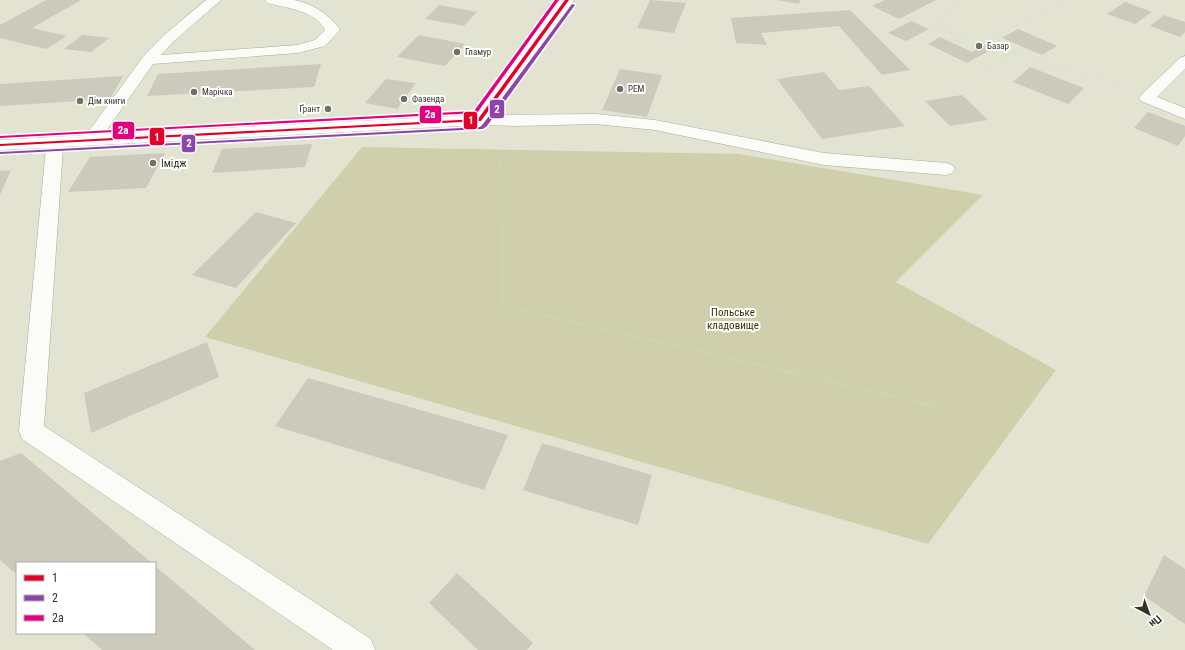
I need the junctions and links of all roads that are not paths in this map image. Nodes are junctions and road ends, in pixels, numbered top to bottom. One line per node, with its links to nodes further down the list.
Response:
1 (214, 0): 4 (street)
2 (272, 0): 4 (street)
3 (567, 0): 7 (street)
4 (148, 60): 8 (street)
5 (1185, 61): 6 (street)
6 (1185, 114)
7 (480, 120): 8 (street); 11 (street)
8 (91, 140): 9 (street)
9 (55, 142): 10 (street); 12 (street)
10 (0, 145)
11 (946, 169)
12 (360, 650)

